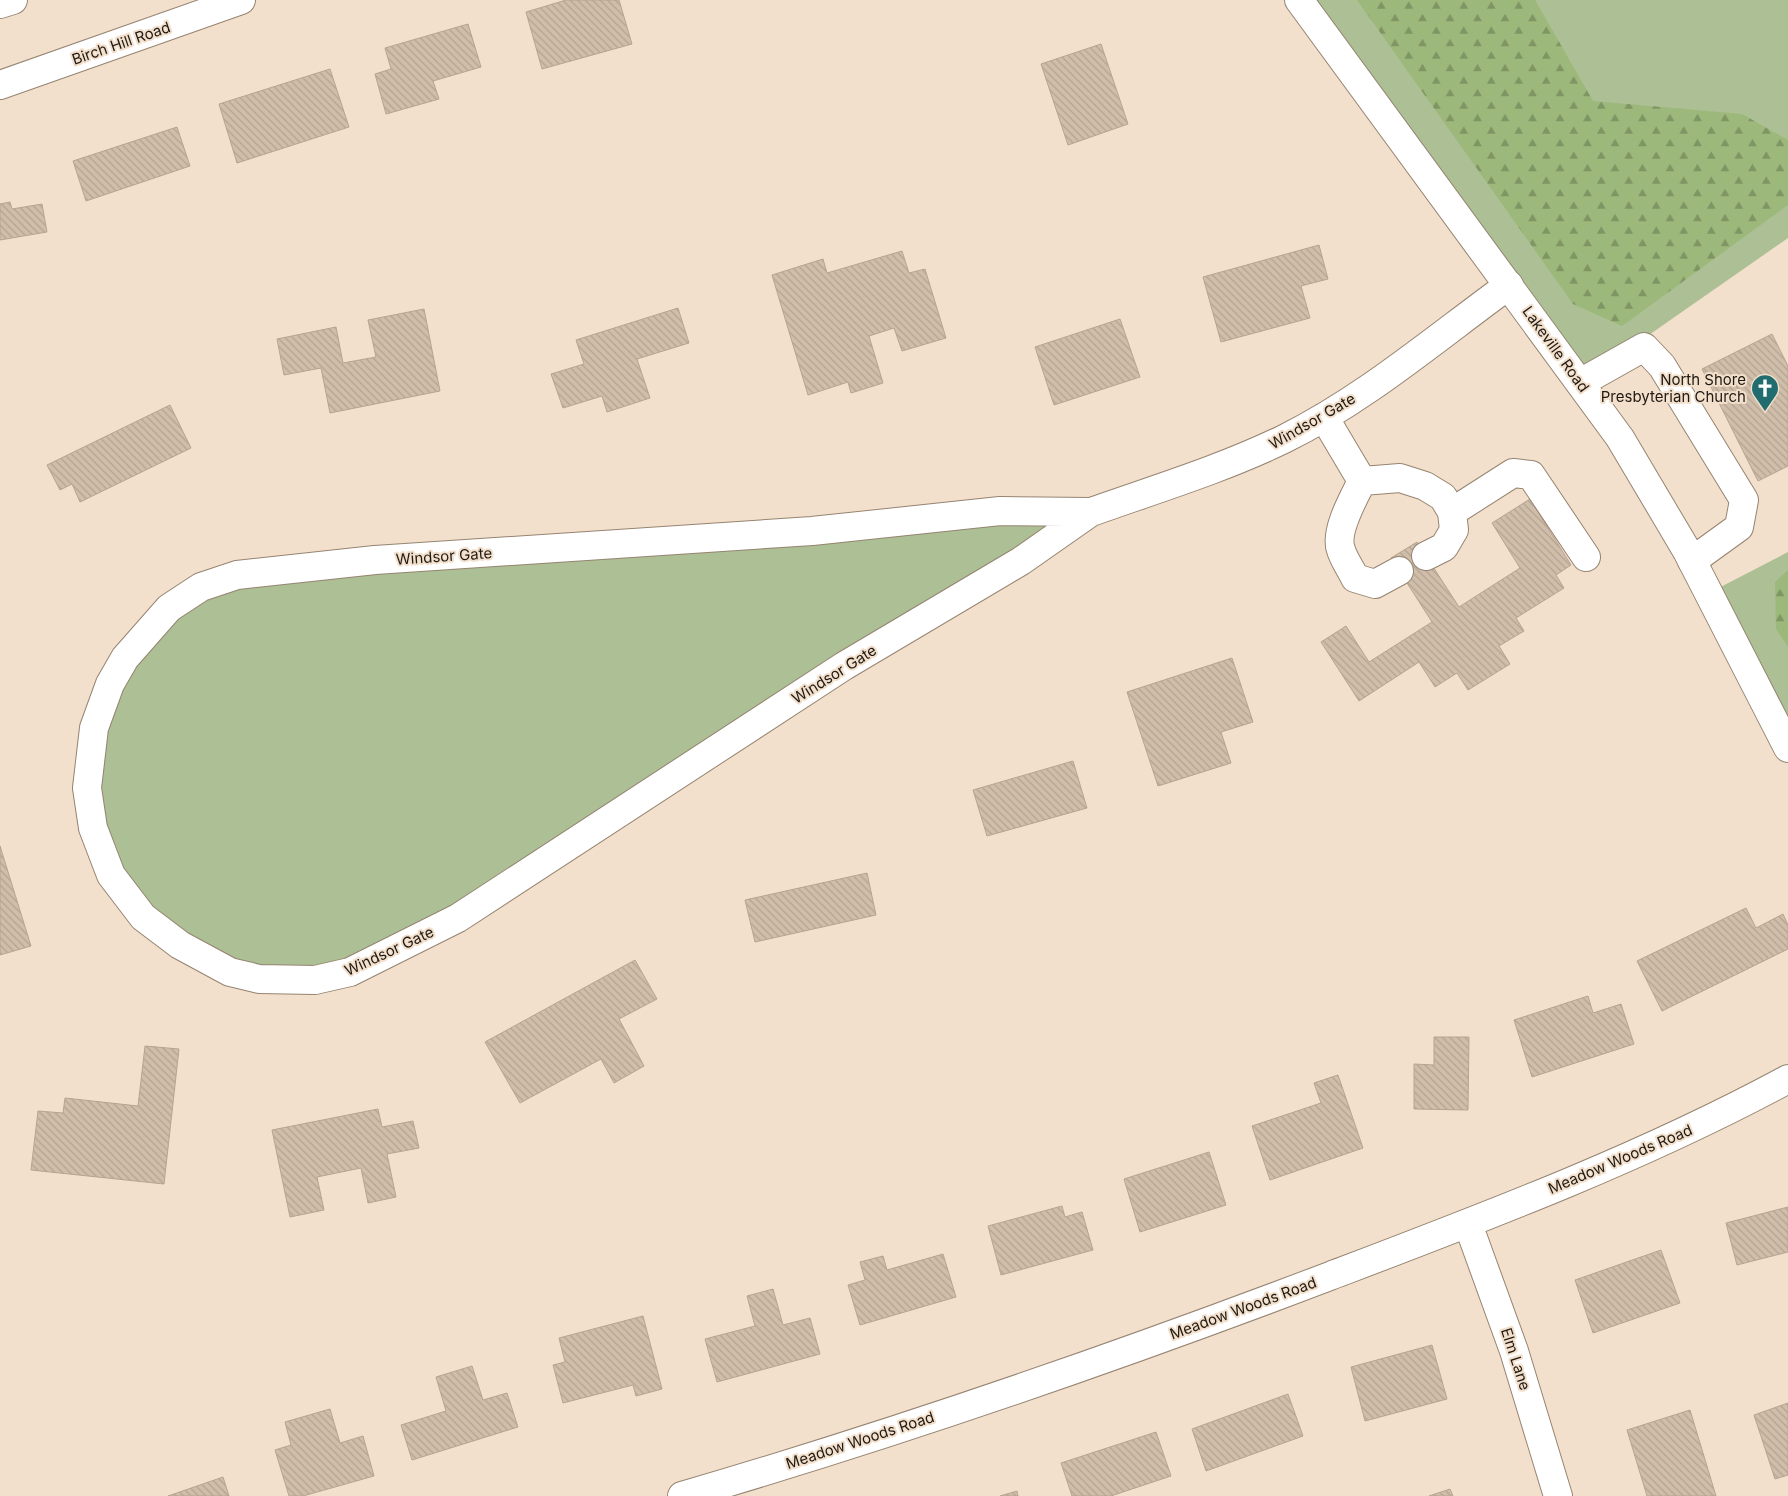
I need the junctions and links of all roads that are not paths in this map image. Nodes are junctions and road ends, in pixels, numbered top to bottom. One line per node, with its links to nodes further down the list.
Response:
1 (13, 0): 4 (street)
2 (242, 0): 5 (street, Birch Hill Road)
3 (1298, 0): 6 (street, Lakeville Road)
4 (0, 4)
5 (0, 85)
6 (1509, 285): 7 (street, Lakeville Road); 8 (street, Windsor Gate)
7 (1580, 383): 14 (street, Lakeville Road); 14 (street)
8 (1324, 417): 9 (street); 10 (street, Windsor Gate)
9 (1362, 481): 11 (street); 15 (street)
10 (1092, 512): 10 (street, Windsor Gate)
11 (1452, 512): 12 (street); 13 (street)
12 (1426, 556)
13 (1586, 557)
14 (1692, 561): 16 (street, Lakeville Road)
15 (1399, 571)
16 (1788, 748)
17 (1788, 1079): 18 (street, Meadow Woods Road)
18 (1468, 1224): 19 (street, Meadow Woods Road); 20 (street, Elm Lane)
19 (682, 1496)
20 (1558, 1496)

